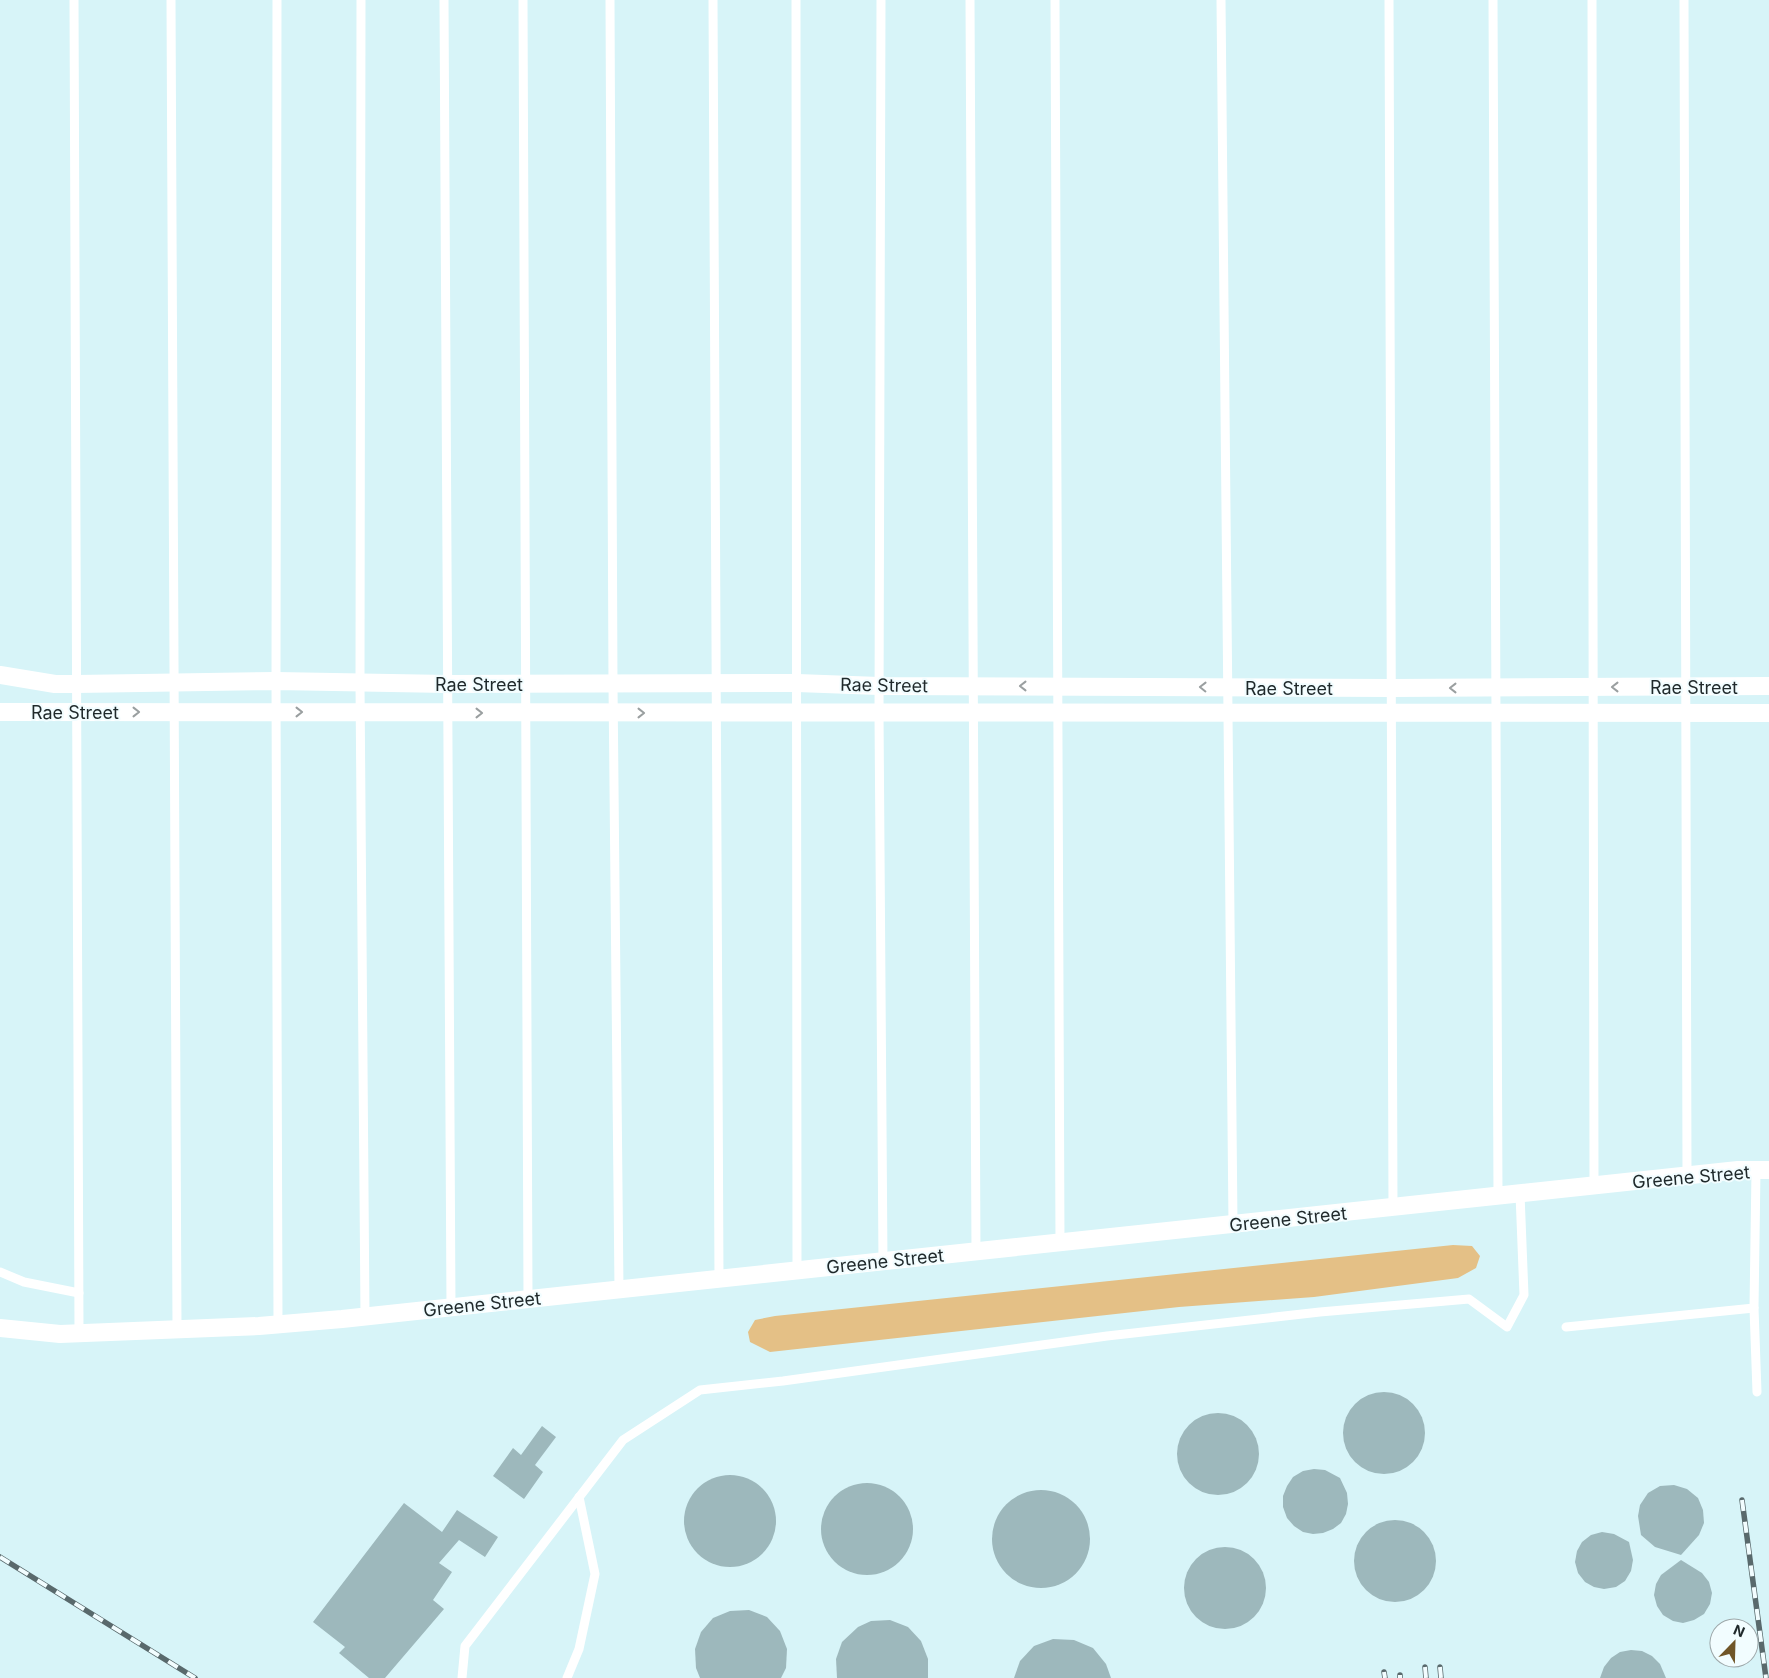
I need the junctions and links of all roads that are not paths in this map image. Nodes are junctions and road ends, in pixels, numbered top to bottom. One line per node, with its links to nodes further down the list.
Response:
1 (74, 0): 22 (lane)
2 (171, 0): 20 (lane)
3 (277, 0): 19 (lane)
4 (361, 0): 21 (lane)
5 (444, 0): 23 (lane)
6 (523, 0): 24 (lane)
7 (610, 0): 26 (lane)
8 (713, 0): 27 (lane)
9 (796, 0): 25 (lane)
10 (881, 0): 28 (lane)
11 (970, 0): 29 (lane)
12 (1054, 0): 30 (lane)
13 (1221, 0): 32 (lane)
14 (1389, 0): 35 (lane)
15 (1493, 0): 36 (lane)
16 (1592, 0): 33 (lane)
17 (1684, 0): 34 (lane)
18 (0, 674): 22 (street, Rae Street)
19 (276, 680): 20 (street, Rae Street); 21 (street, Rae Street); 40 (lane)
20 (174, 682): 22 (street, Rae Street); 39 (lane)
21 (360, 683): 23 (street, Rae Street); 41 (lane)
22 (76, 684): 38 (lane)
23 (448, 684): 24 (street, Rae Street); 44 (lane)
24 (524, 684): 26 (street, Rae Street); 42 (lane)
25 (797, 684): 27 (street, Rae Street); 28 (street, Rae Street); 46 (lane)
26 (614, 685): 27 (street, Rae Street); 45 (lane)
27 (716, 685): 43 (lane)
28 (879, 686): 29 (street, Rae Street); 47 (lane)
29 (972, 686): 30 (street, Rae Street, one-way to 29); 48 (lane)
30 (1058, 686): 32 (street, Rae Street, one-way to 30); 49 (lane)
31 (1769, 686): 34 (street, Rae Street)
32 (1228, 687): 35 (street, Rae Street); 50 (lane)
33 (1593, 687): 34 (street, Rae Street, one-way to 33); 36 (street, Rae Street); 53 (lane)
34 (1686, 687): 55 (lane)
35 (1392, 688): 36 (street, Rae Street, one-way to 35); 51 (lane)
36 (1496, 688): 52 (lane)
37 (0, 712): 38 (street, Rae Street)
38 (76, 712): 39 (street, Rae Street, one-way to 39); 70 (lane)
39 (174, 712): 40 (street, Rae Street); 78 (lane)
40 (276, 712): 41 (street, Rae Street, one-way to 41); 75 (lane)
41 (360, 712): 44 (street, Rae Street); 74 (lane)
42 (524, 712): 44 (street, Rae Street, one-way to 42); 45 (street, Rae Street); 71 (lane)
43 (716, 712): 45 (street, Rae Street, one-way to 43); 46 (street, Rae Street); 68 (lane)
44 (448, 713): 72 (lane)
45 (614, 713): 69 (lane)
46 (797, 713): 47 (street, Rae Street); 66 (lane)
47 (879, 713): 48 (street, Rae Street); 65 (lane)
48 (972, 713): 49 (street, Rae Street); 64 (lane)
49 (1058, 713): 50 (street, Rae Street); 63 (lane)
50 (1228, 713): 51 (street, Rae Street); 62 (lane)
51 (1392, 713): 52 (street, Rae Street); 61 (lane)
52 (1496, 713): 53 (street, Rae Street); 60 (lane)
53 (1593, 713): 55 (street, Rae Street); 58 (lane)
54 (1769, 713): 55 (street, Rae Street)
55 (1686, 714): 57 (lane)
56 (1762, 1170): 57 (street, Greene Street); 73 (lane)
57 (1687, 1176): 58 (street, Greene Street)
58 (1594, 1186): 59 (street, Greene Street)
59 (1520, 1194): 60 (street, Greene Street); 81 (lane)
60 (1498, 1196): 61 (street, Greene Street)
61 (1394, 1207): 62 (street, Greene Street)
62 (1233, 1224): 63 (street, Greene Street)
63 (1060, 1243): 64 (street, Greene Street)
64 (976, 1252): 65 (street, Greene Street)
65 (883, 1262): 66 (street, Greene Street)
66 (796, 1271): 68 (street, Greene Street)
67 (0, 1272): 70 (lane)
68 (719, 1279): 69 (street, Greene Street)
69 (618, 1290): 71 (street, Greene Street)
70 (79, 1293): 79 (lane)
71 (528, 1300): 72 (street, Greene Street)
72 (451, 1308): 74 (street, Greene Street)
73 (1754, 1308): 76 (lane); 80 (lane)
74 (364, 1317): 75 (street, Greene Street)
75 (278, 1324): 78 (street, Greene Street)
76 (1566, 1327)
77 (0, 1328): 79 (street, Greene Street)
78 (177, 1329): 79 (street, Greene Street)
79 (79, 1333)
80 (1757, 1392)
81 (579, 1497): 82 (lane); 83 (lane)
82 (462, 1678)
83 (567, 1678)

